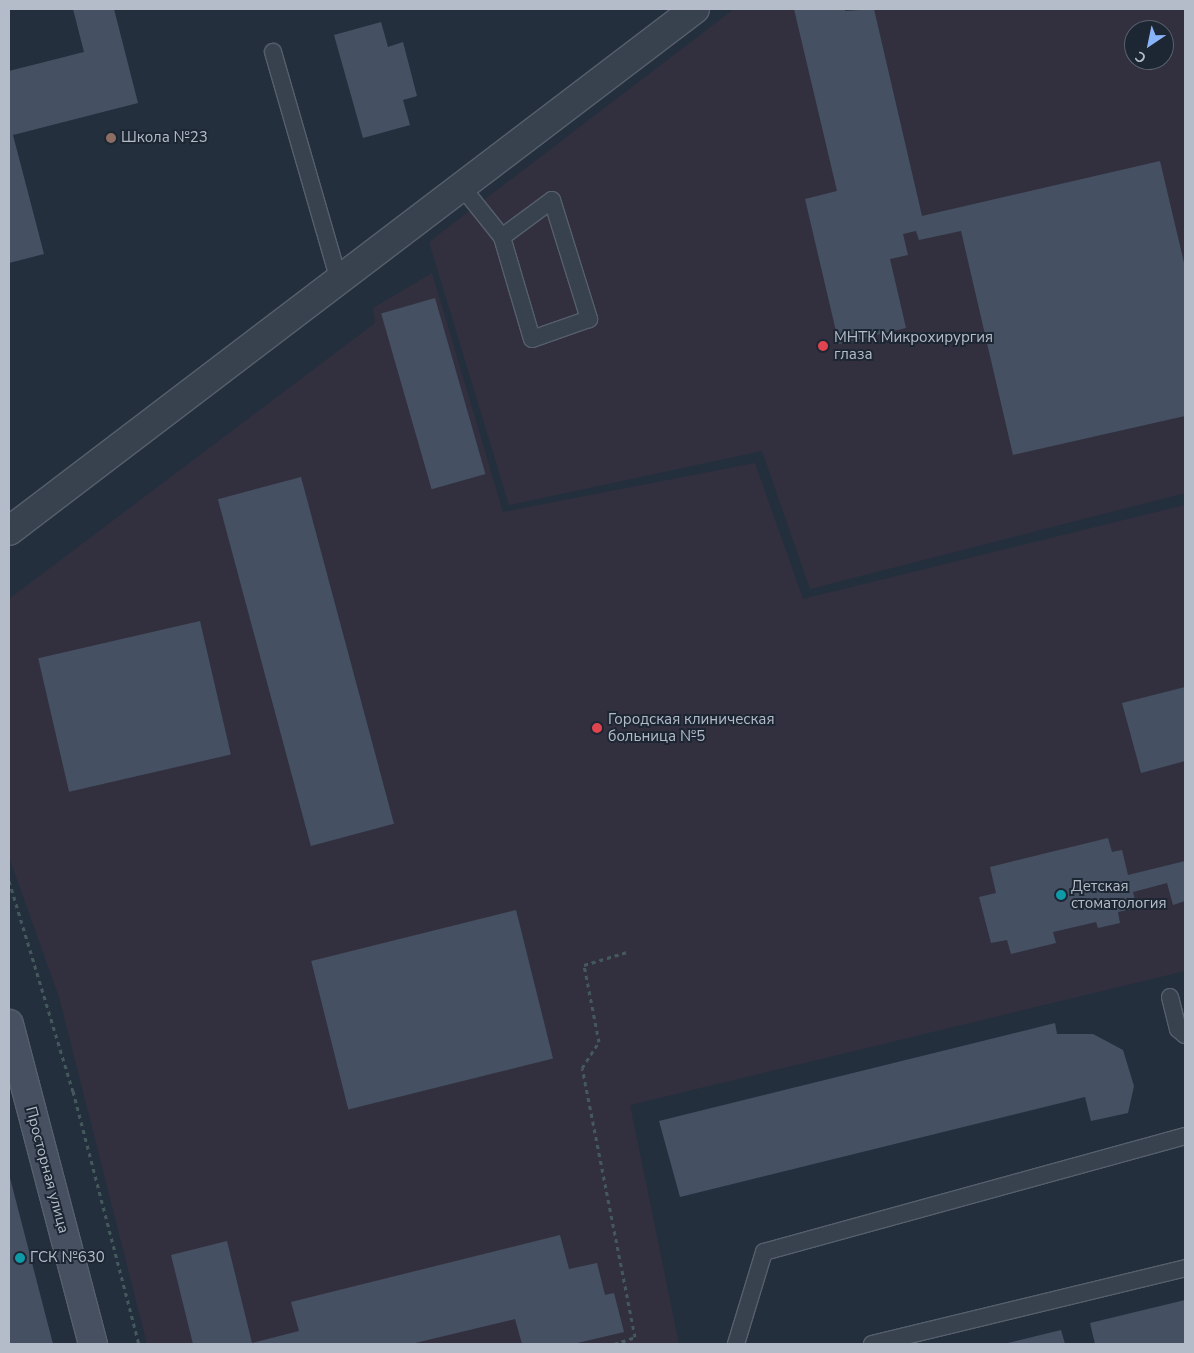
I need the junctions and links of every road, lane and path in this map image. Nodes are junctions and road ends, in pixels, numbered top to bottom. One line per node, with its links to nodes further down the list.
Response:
1 (695, 9): 3 (street)
2 (273, 52): 5 (lane)
3 (462, 187): 4 (lane); 5 (street)
4 (502, 237): 4 (lane)
5 (339, 280): 6 (street)
6 (9, 531)
7 (9, 881): 15 (path)
8 (627, 952): 16 (path)
9 (1170, 996): 11 (lane)
10 (9, 1024): 14 (street, Просторная улица)
11 (1185, 1035)
12 (1185, 1136): 17 (lane)
13 (1185, 1268): 18 (lane)
14 (93, 1344)
15 (139, 1344)
16 (614, 1344)
17 (736, 1344)
18 (872, 1344)

